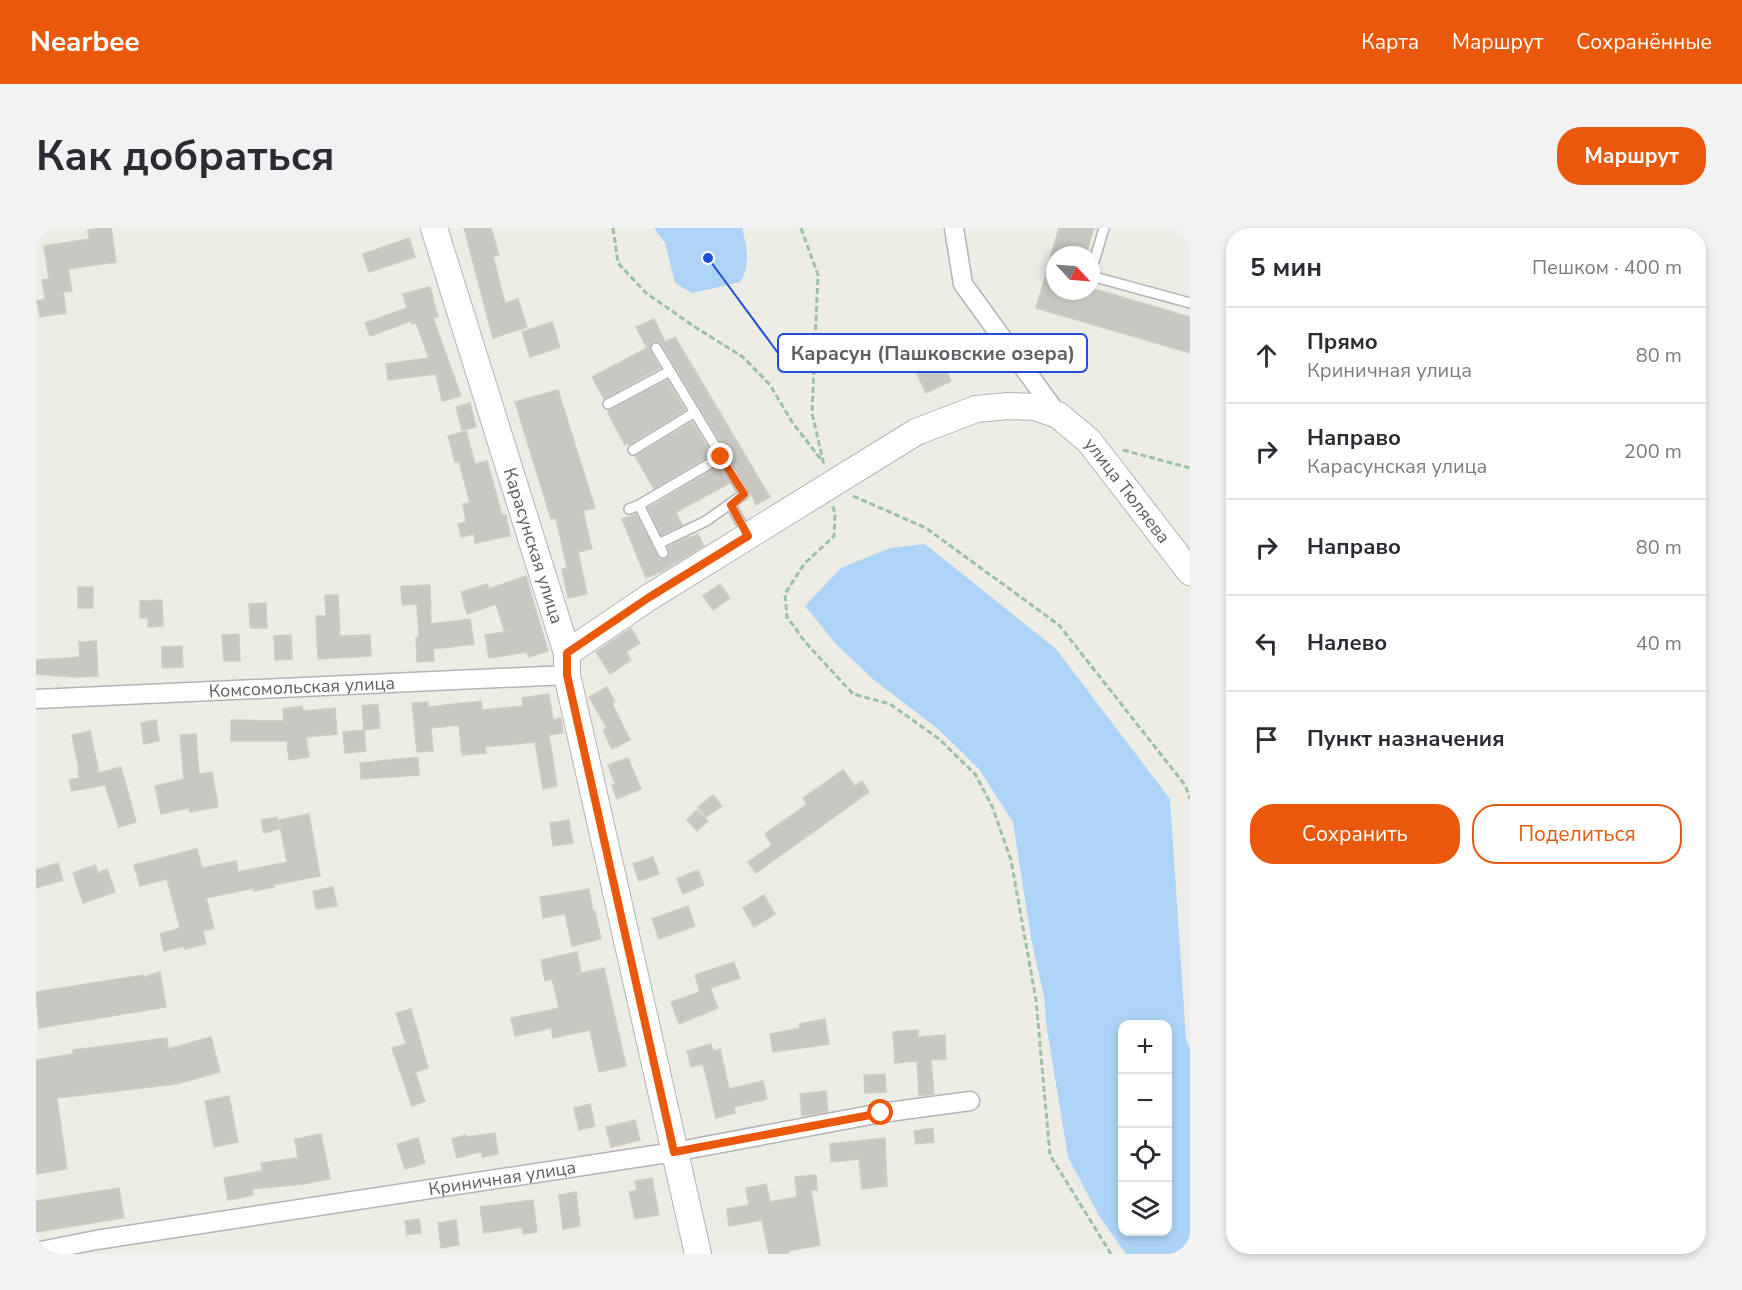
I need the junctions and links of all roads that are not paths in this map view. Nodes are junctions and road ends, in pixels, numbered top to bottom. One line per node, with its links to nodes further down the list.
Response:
1 (434, 228): 19 (street, Карасунская улица)
2 (954, 228): 11 (street)
3 (1104, 228): 4 (lane)
4 (1099, 246)
5 (1100, 278): 6 (lane)
6 (1190, 303)
7 (656, 348): 8 (lane)
8 (670, 371): 9 (lane); 10 (lane)
9 (608, 404)
10 (695, 412): 12 (lane); 13 (lane)
11 (1058, 415): 17 (street); 18 (street, улица Тюляева)
12 (633, 450)
13 (721, 457): 14 (lane); 15 (lane)
14 (639, 505): 15 (lane); 16 (lane)
15 (731, 505): 17 (lane)
16 (629, 509)
17 (748, 536): 19 (street)
18 (1190, 572)
19 (567, 664): 20 (street, Комсомольская улица); 22 (street, Карасунская улица)
20 (36, 699)
21 (970, 1101): 22 (street, Криничная улица)
22 (674, 1152): 23 (street, Криничная улица); 24 (street, Карасунская улица)
23 (36, 1252)
24 (698, 1254)

